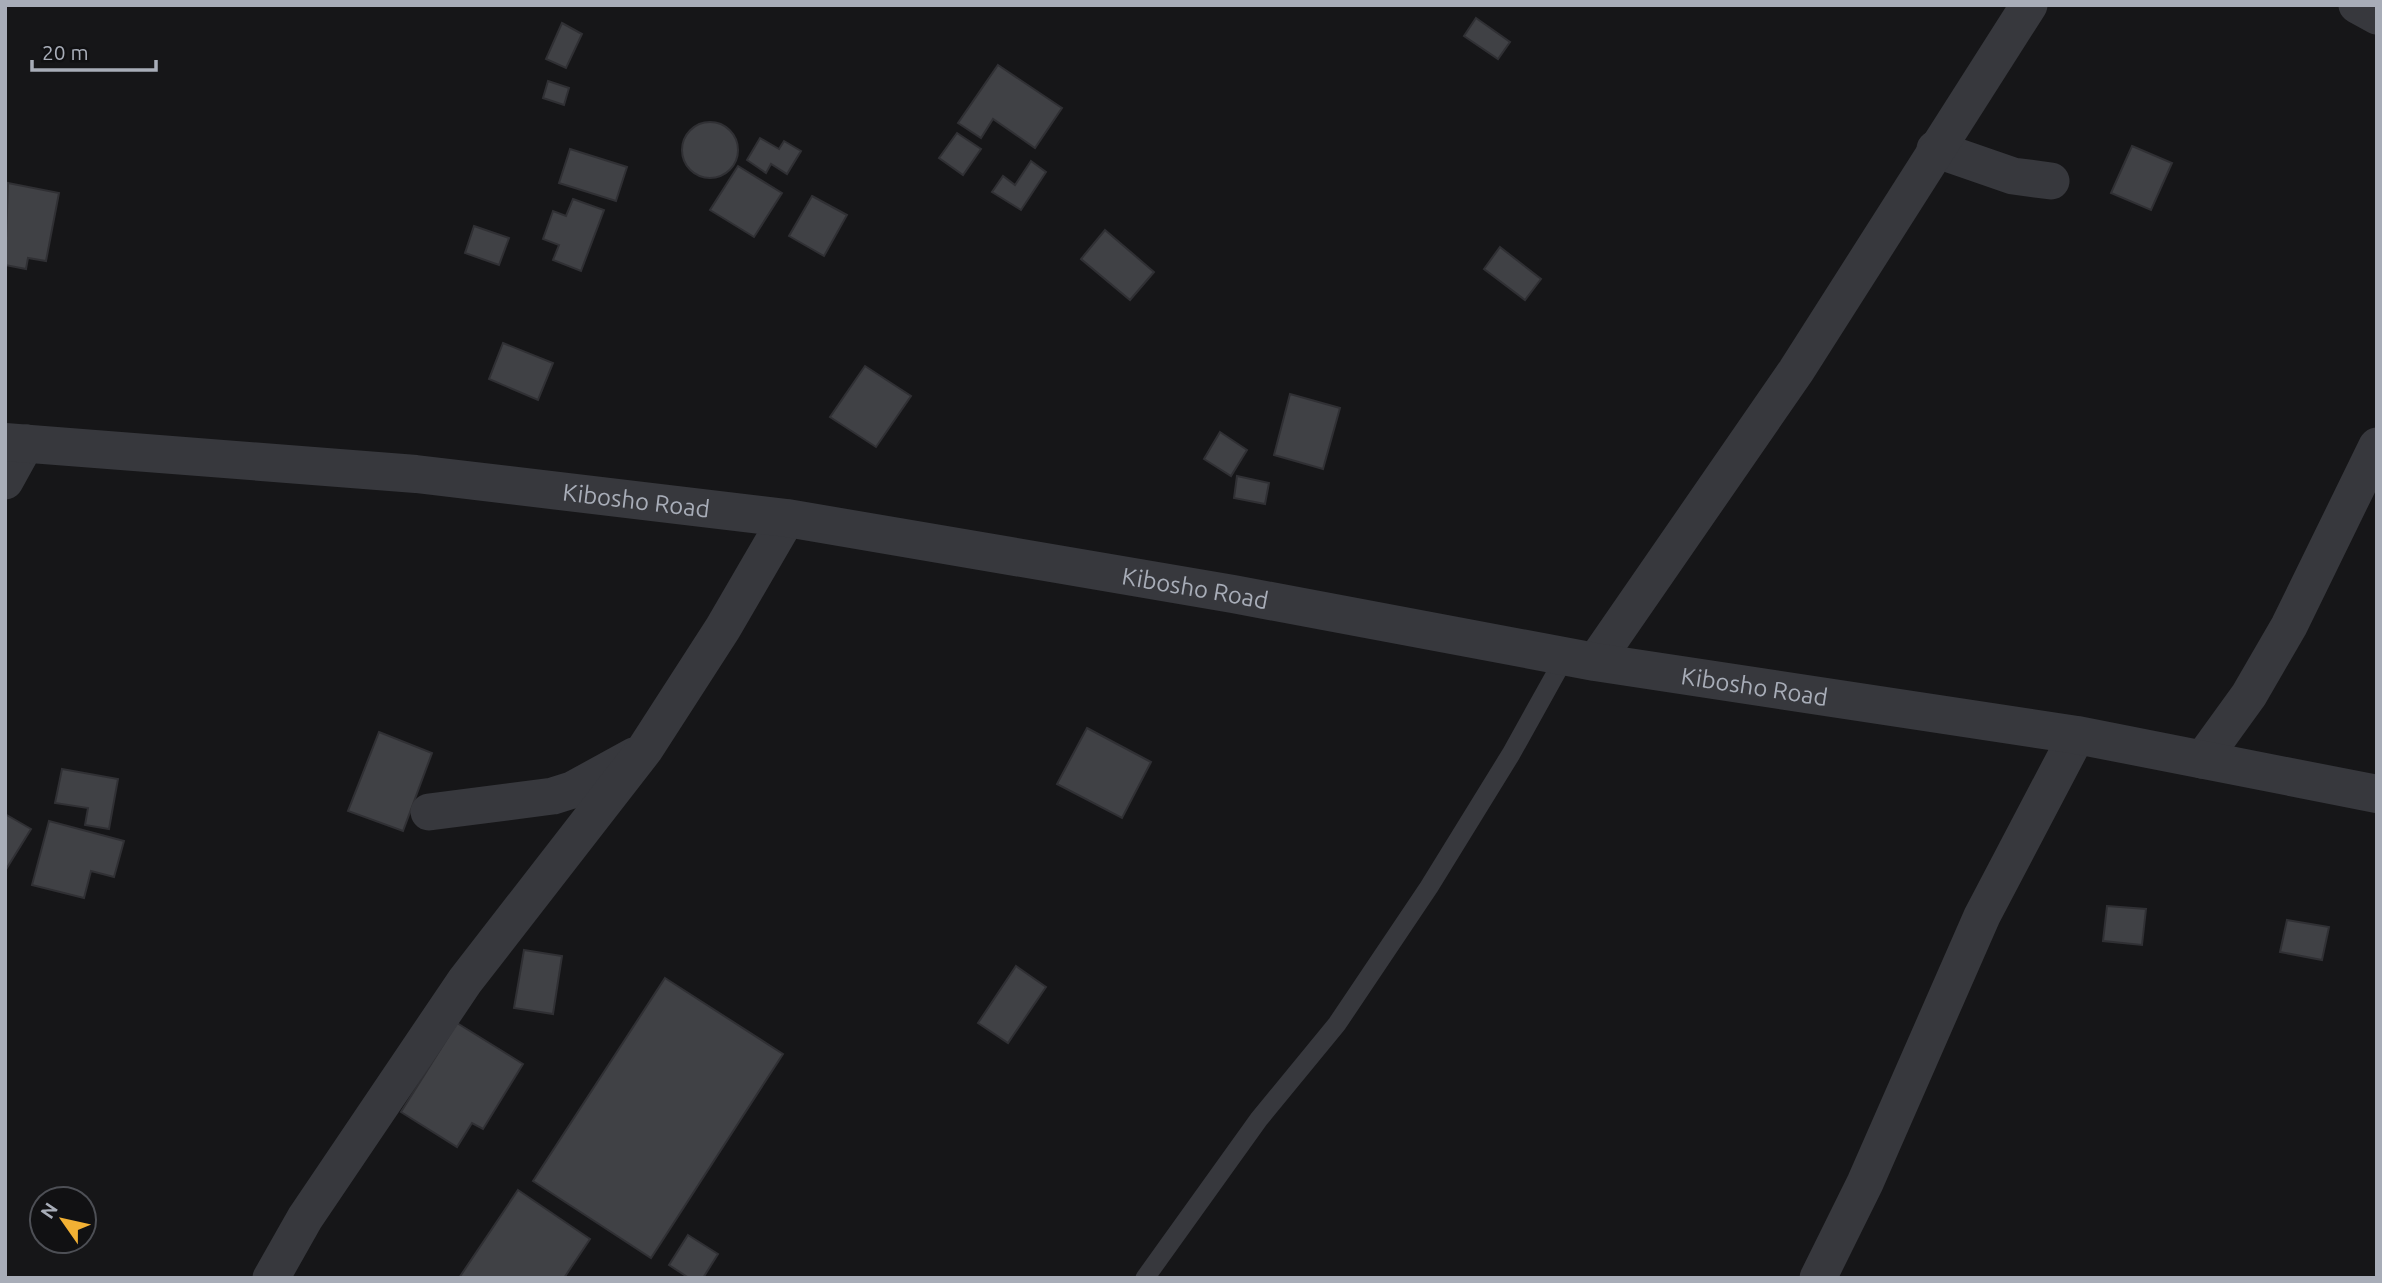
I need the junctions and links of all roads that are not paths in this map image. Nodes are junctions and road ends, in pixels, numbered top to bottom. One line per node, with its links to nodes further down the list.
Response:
1 (2029, 5): 4 (street)
2 (2357, 5): 3 (street)
3 (2377, 16)
4 (1935, 149): 5 (street); 10 (street)
5 (2051, 181)
6 (16, 443): 8 (street); 9 (street, Kibosho Road)
7 (2377, 446): 13 (street)
8 (5, 481)
9 (787, 518): 10 (street, Kibosho Road); 12 (street)
10 (1580, 659): 11 (street, Kibosho Road); 18 (lane)
11 (2077, 735): 13 (street, Kibosho Road); 16 (street)
12 (645, 749): 15 (street); 17 (street)
13 (2202, 760): 14 (street, Kibosho Road)
14 (2377, 794)
15 (429, 812)
16 (1823, 1276)
17 (271, 1278)
18 (1145, 1278)

